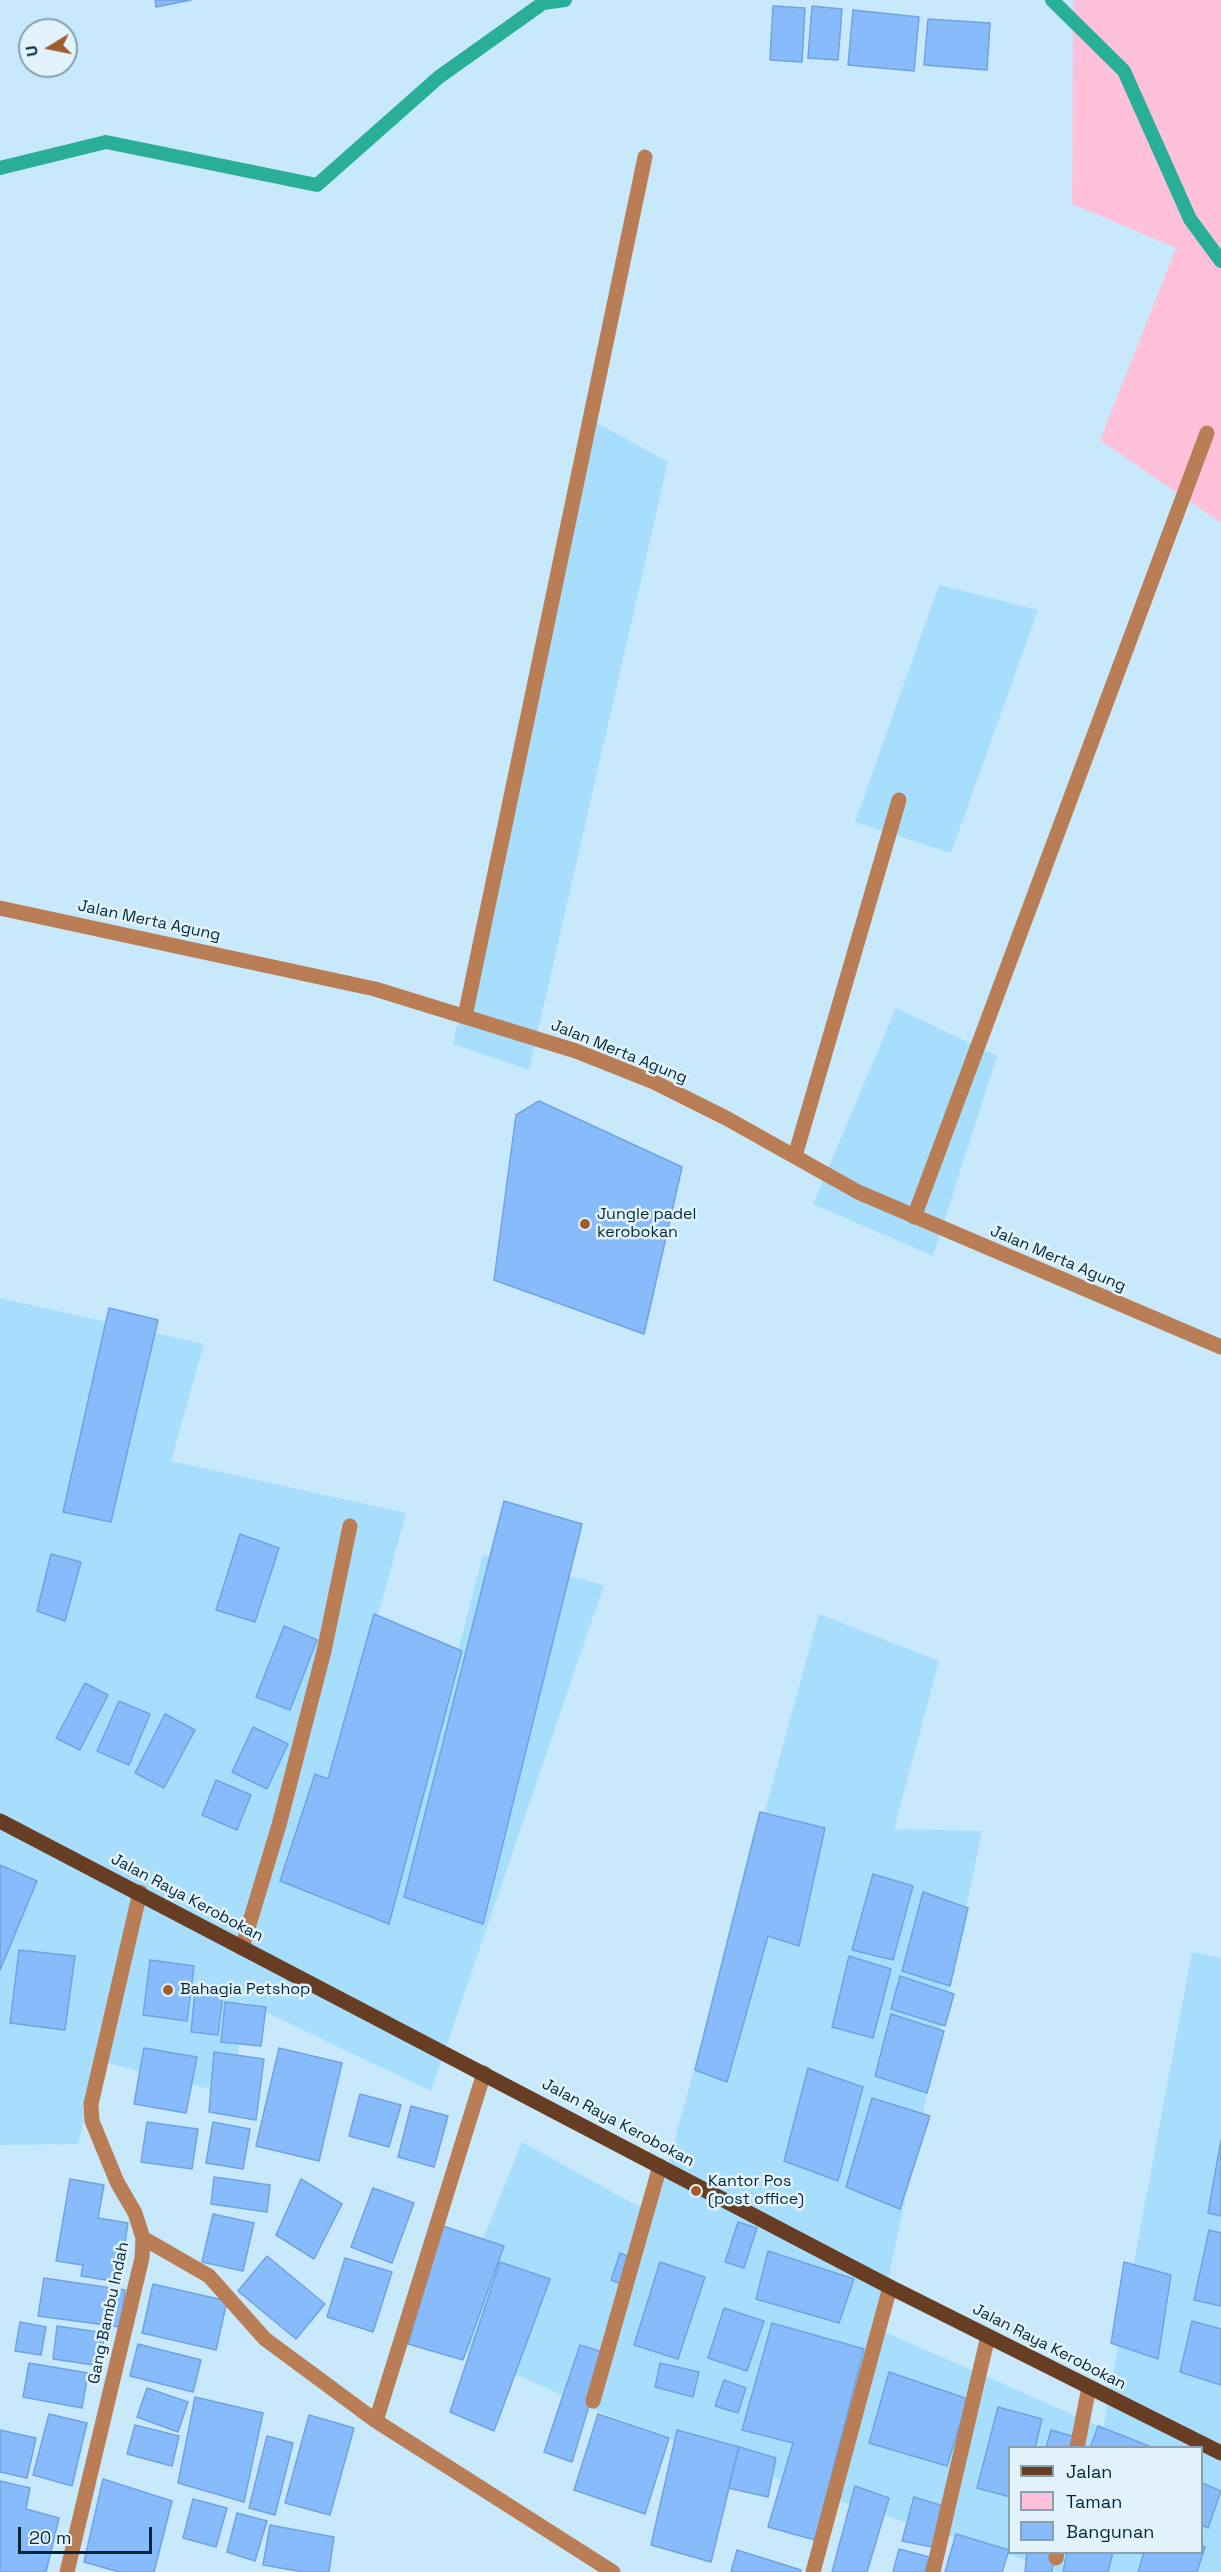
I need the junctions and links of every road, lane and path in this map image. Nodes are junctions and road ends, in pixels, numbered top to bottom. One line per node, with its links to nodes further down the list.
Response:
1 (645, 157): 5 (street)
2 (1207, 433): 7 (street)
3 (899, 800): 6 (street)
4 (0, 908): 5 (street, Jalan Merta Agung)
5 (465, 1016): 6 (street, Jalan Merta Agung)
6 (795, 1156): 7 (street, Jalan Merta Agung)
7 (914, 1216): 8 (street, Jalan Merta Agung)
8 (1221, 1347)
9 (350, 1526): 12 (street)
10 (0, 1821): 11 (main road, Jalan Raya Kerobokan)
11 (140, 1892): 12 (main road, Jalan Raya Kerobokan); 15 (street, Gang Bambu Indah)
12 (242, 1948): 13 (main road, Jalan Raya Kerobokan)
13 (484, 2073): 14 (main road, Jalan Raya Kerobokan); 20 (street)
14 (660, 2166): 16 (main road, Jalan Raya Kerobokan); 19 (street)
15 (143, 2238): 20 (street); 23 (street, Gang Bambu Indah)
16 (890, 2287): 17 (main road, Jalan Raya Kerobokan); 25 (street)
17 (988, 2336): 18 (main road, Jalan Raya Kerobokan); 26 (street)
18 (1089, 2387): 21 (street); 22 (main road, Jalan Raya Kerobokan)
19 (593, 2401)
20 (376, 2421): 24 (street)
21 (1077, 2446)
22 (1221, 2453)
23 (67, 2572)
24 (613, 2572)
25 (813, 2572)
26 (933, 2572)

